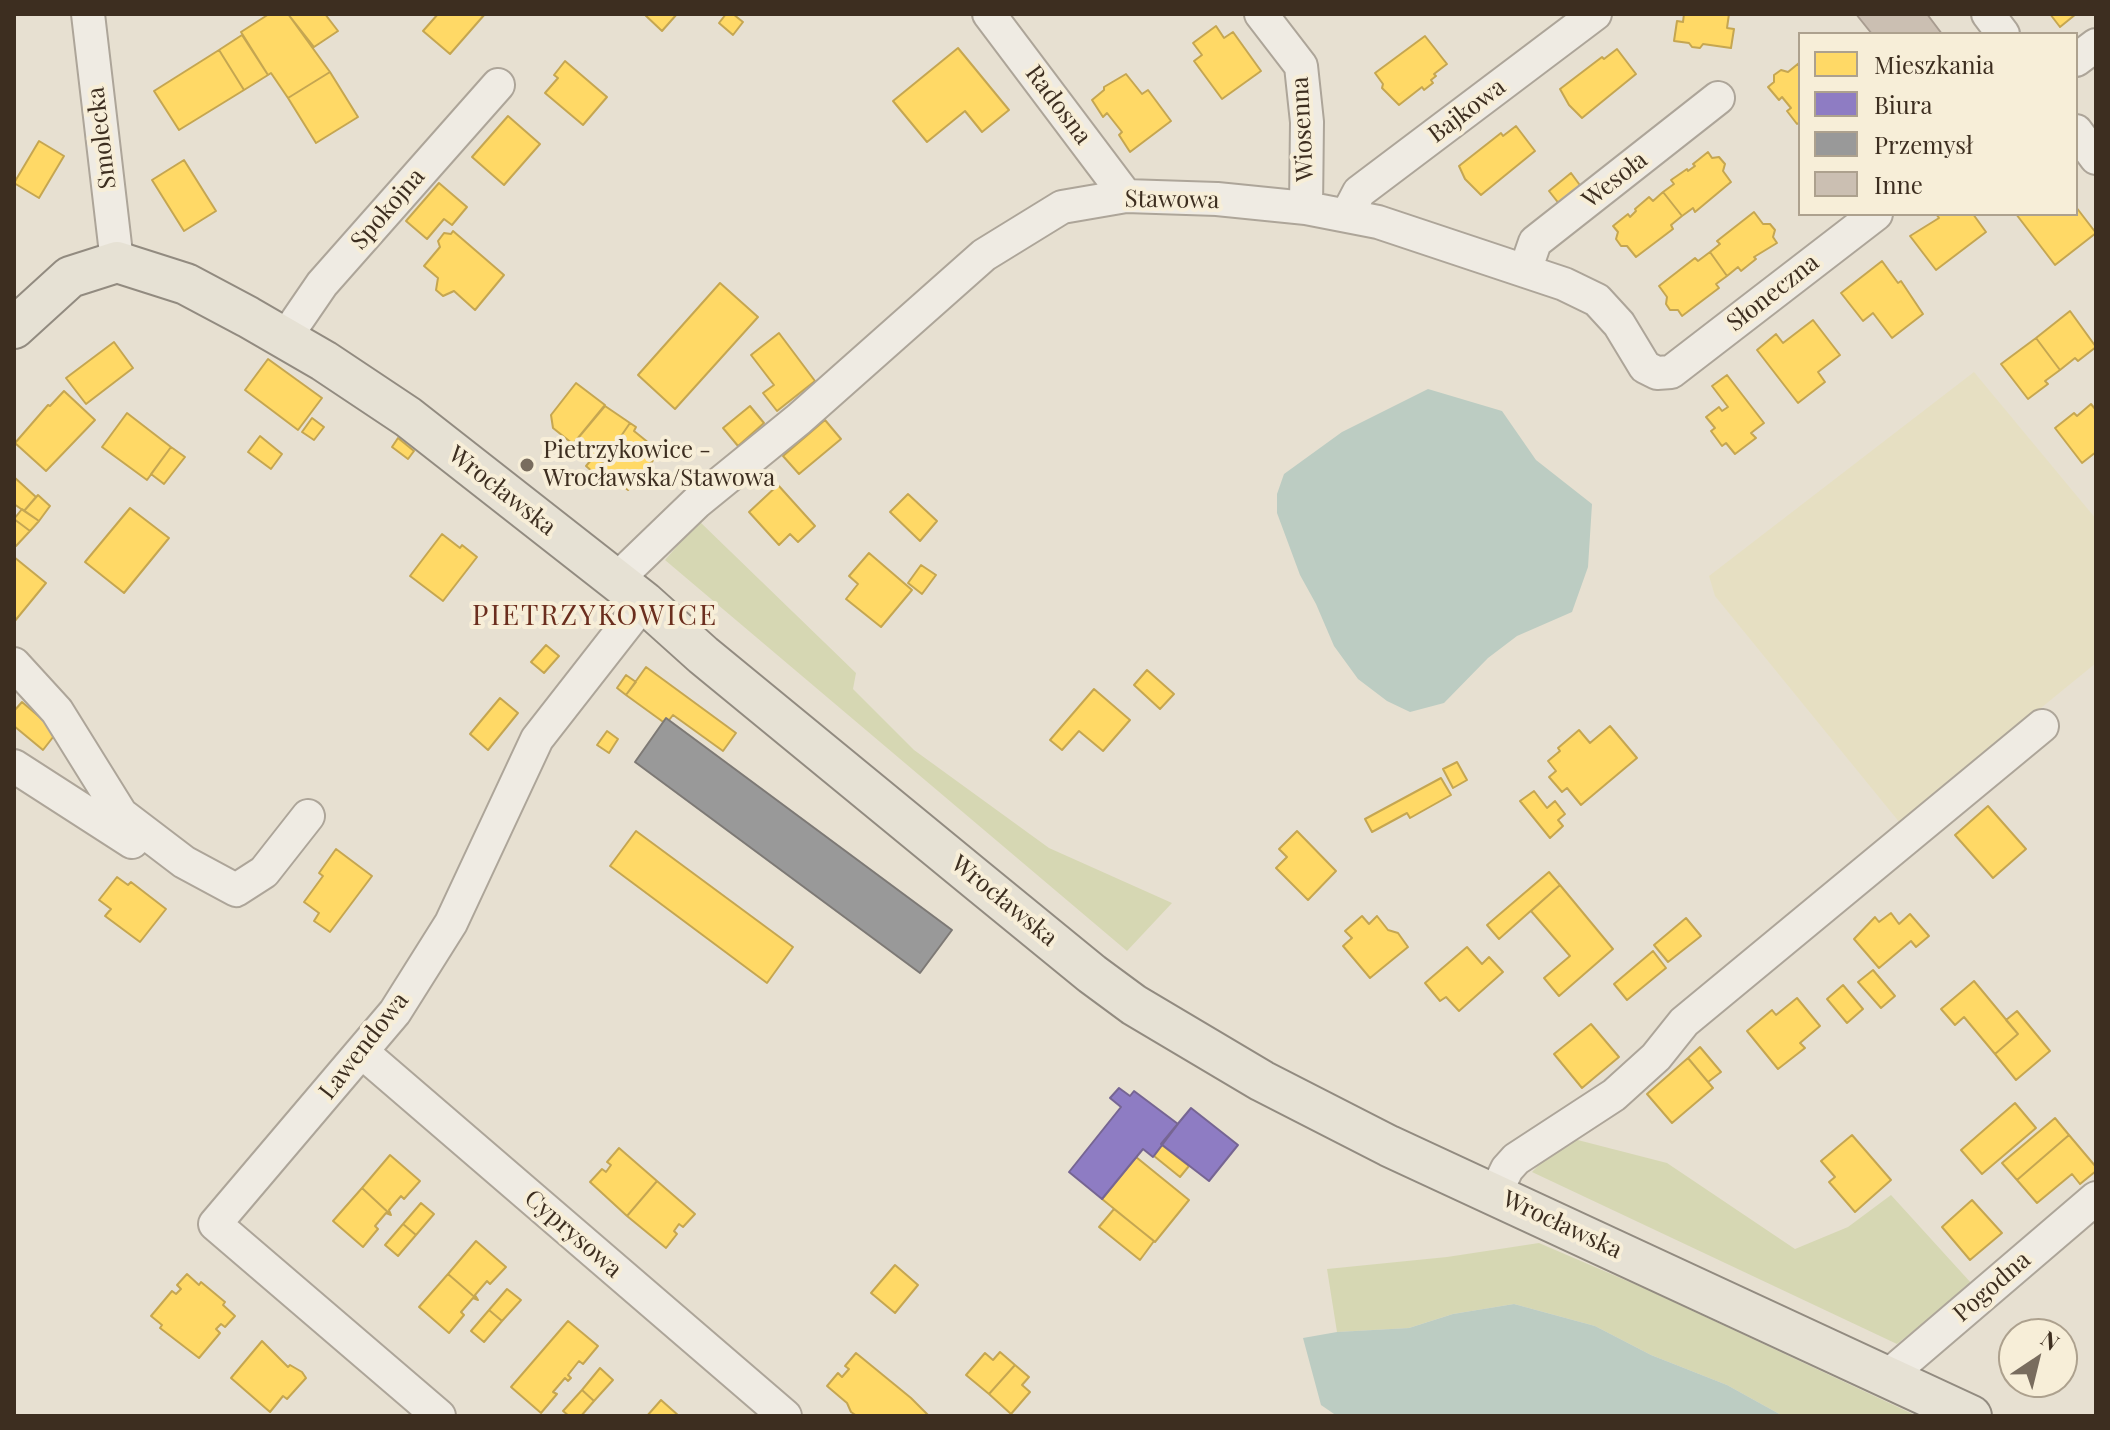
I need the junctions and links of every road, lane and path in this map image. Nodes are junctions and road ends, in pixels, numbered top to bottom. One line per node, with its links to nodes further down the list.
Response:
1 (88, 14): 17 (street, Smolecka)
2 (989, 14): 13 (street, Radosna)
3 (1261, 14): 14 (street, Wiosenna)
4 (1595, 14): 15 (street, Bajkowa)
5 (1988, 14): 6 (street)
6 (2002, 32)
7 (2096, 45): 8 (street)
8 (2078, 58)
9 (498, 85): 20 (street, Spokojna)
10 (1718, 98): 18 (street, Wesoła)
11 (2078, 134): 12 (street)
12 (2096, 158)
13 (1126, 196): 14 (street, Stawowa); 22 (street, Stawowa)
14 (1306, 208): 15 (street, Stawowa)
15 (1347, 215): 18 (street, Stawowa)
16 (1873, 216): 21 (street, Słoneczna)
17 (117, 262): 19 (main road); 20 (main road, Wrocławska)
18 (1525, 271): 21 (street, Stawowa)
19 (14, 328)
20 (285, 338): 22 (main road, Wrocławska)
21 (1671, 372)
22 (630, 591): 28 (street, Lawendowa); 29 (main road, Wrocławska)
23 (14, 664): 26 (street)
24 (2042, 726): 29 (street)
25 (14, 766): 27 (street)
26 (308, 816)
27 (183, 884)
28 (362, 1052): 32 (street, Lawendowa); 33 (street, Cyprysowa)
29 (1495, 1194): 31 (main road, Wrocławska)
30 (2096, 1198): 31 (street, Pogodna)
31 (1891, 1378): 34 (main road, Wrocławska)
32 (439, 1416)
33 (785, 1416)
34 (1971, 1416)

